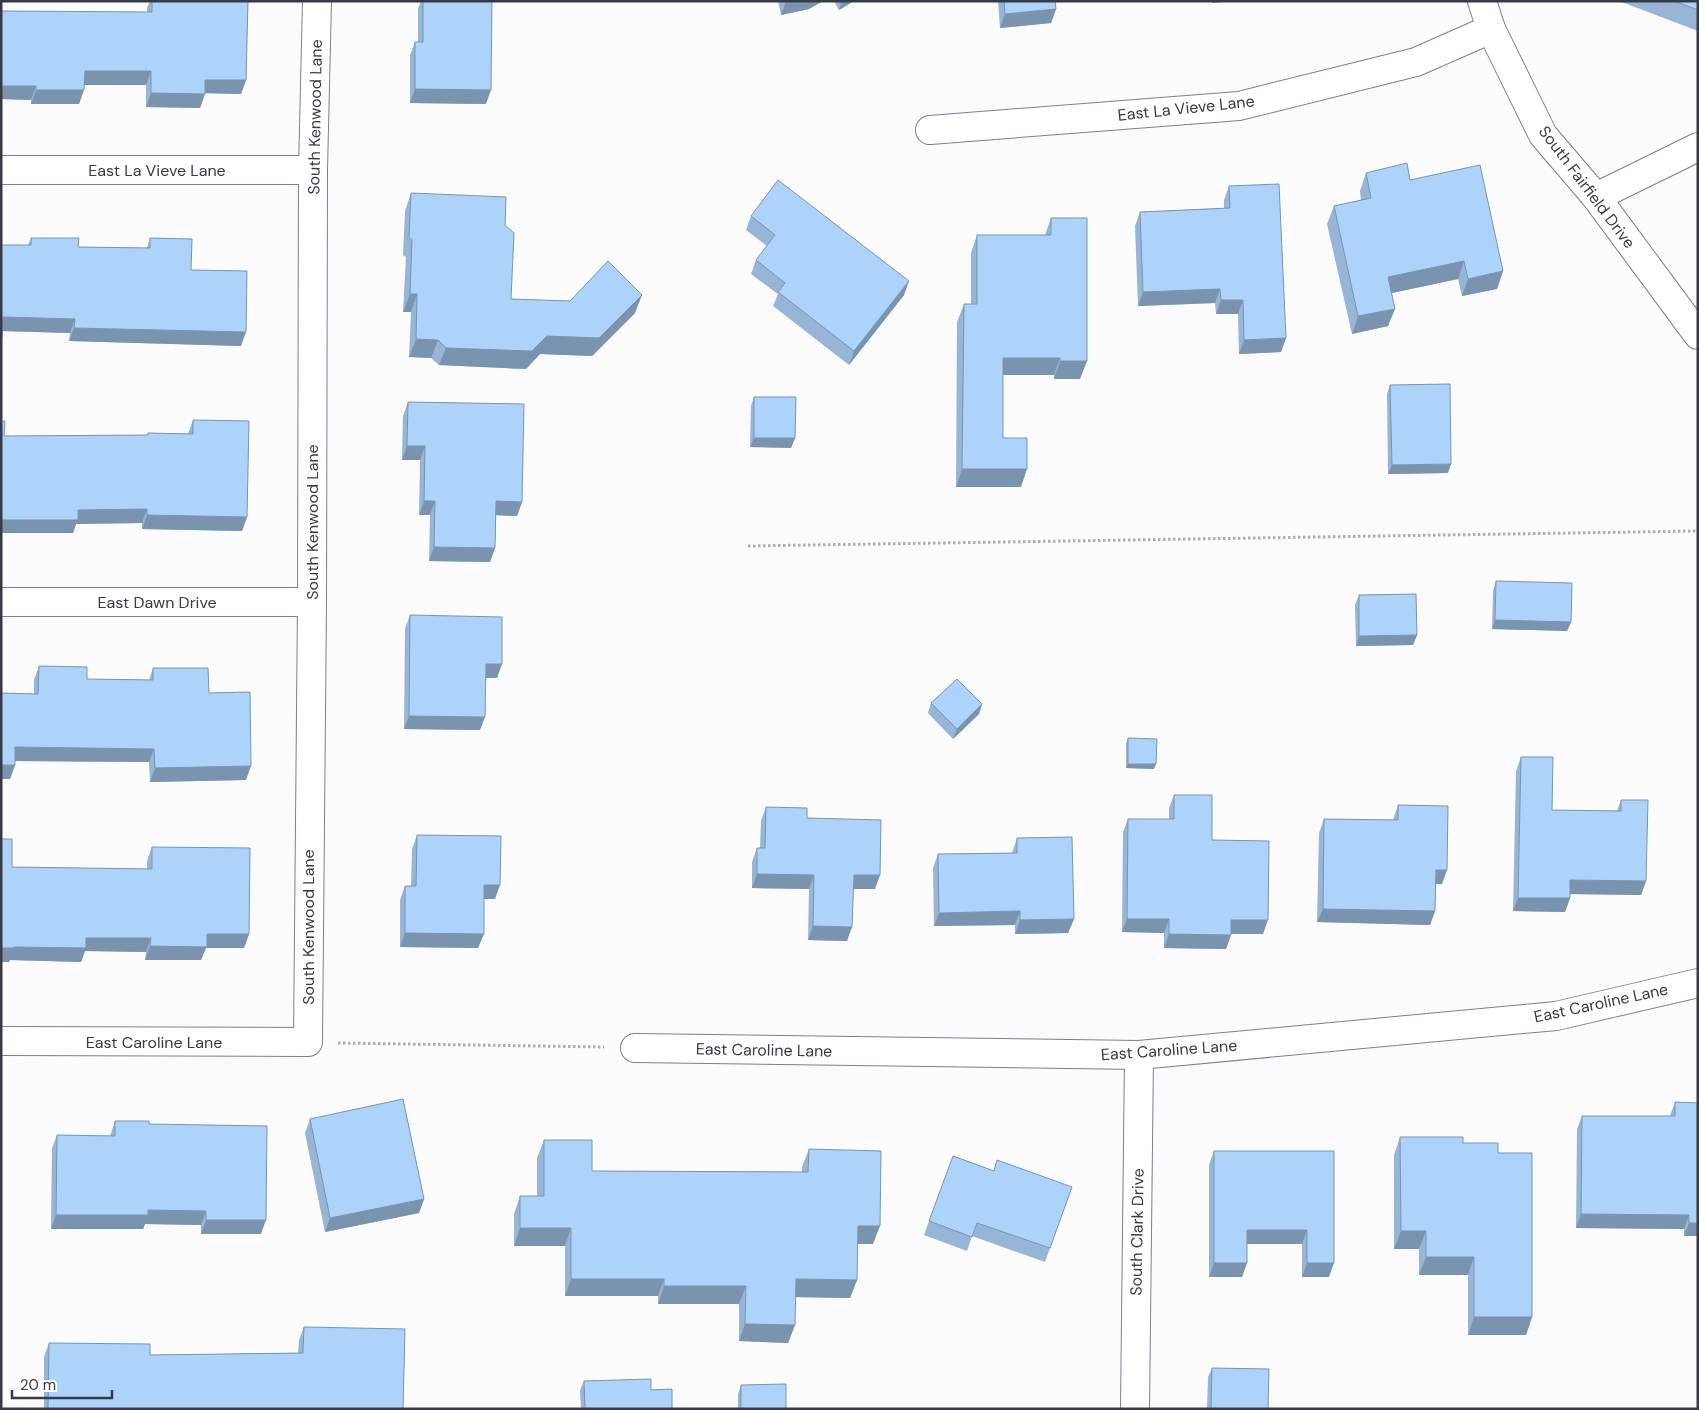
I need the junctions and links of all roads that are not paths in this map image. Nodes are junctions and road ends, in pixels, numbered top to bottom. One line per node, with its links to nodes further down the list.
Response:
1 (317, 1): 7 (street, South Kenwood Lane)
2 (1482, 1): 3 (street, South Fairfield Drive)
3 (1491, 29): 4 (street, East La Vieve Lane); 8 (street, South Fairfield Drive)
4 (930, 130)
5 (1698, 147): 8 (street)
6 (1, 170): 7 (street, East La Vieve Lane)
7 (313, 170): 11 (street, South Kenwood Lane)
8 (1596, 197): 9 (street, South Fairfield Drive)
9 (1698, 335)
10 (1, 602): 11 (street, East Dawn Drive)
11 (312, 602): 14 (street, South Kenwood Lane)
12 (1698, 983): 16 (street, East Caroline Lane)
13 (1, 1041): 14 (street, East Caroline Lane)
14 (308, 1042)
15 (635, 1048): 16 (street, East Caroline Lane)
16 (1139, 1056): 17 (street, South Clark Drive)
17 (1135, 1409)

